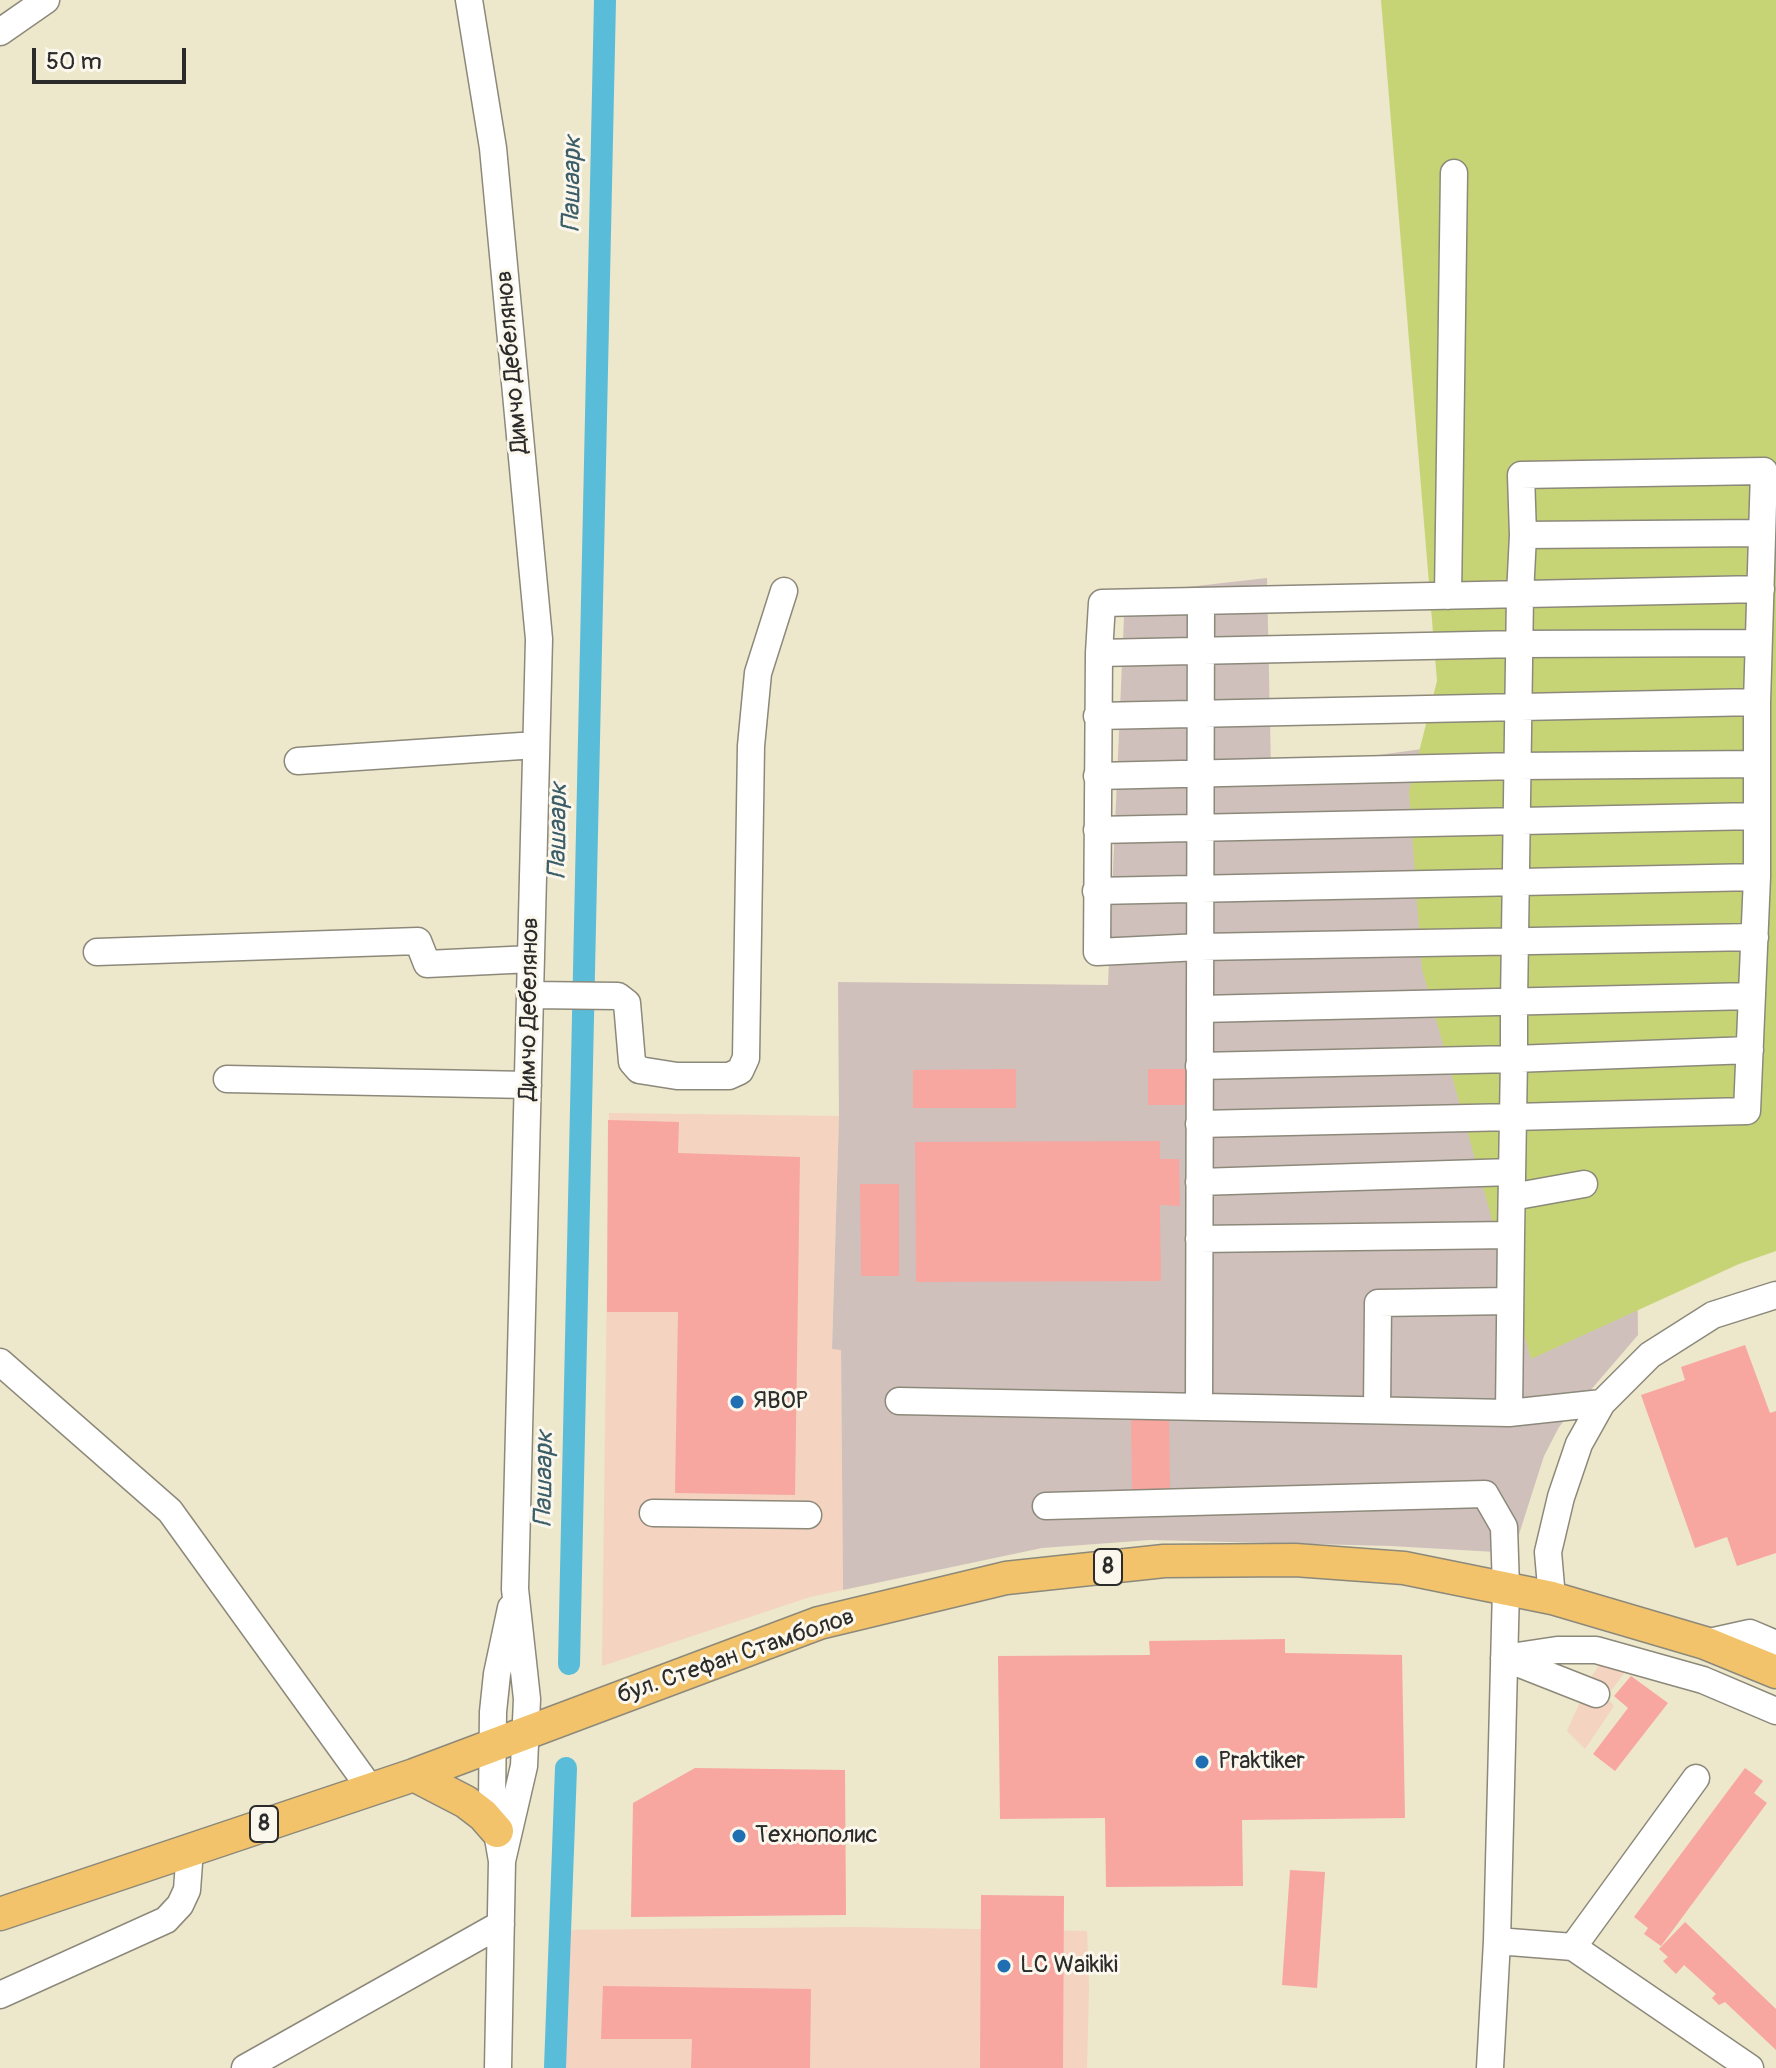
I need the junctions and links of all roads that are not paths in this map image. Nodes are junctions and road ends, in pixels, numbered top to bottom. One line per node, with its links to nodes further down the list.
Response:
1 (46, 0): 3 (street)
2 (469, 0): 20 (street, Димчо Дебелянов)
3 (0, 32)
4 (1454, 173): 10 (street)
5 (1762, 533): 6 (street); 6 (street); 7 (street)
6 (1523, 535): 9 (street)
7 (1761, 589): 9 (street); 12 (street)
8 (784, 591): 39 (street)
9 (1520, 595): 10 (street); 13 (street)
10 (1448, 596): 11 (street)
11 (1201, 602): 14 (street); 15 (street)
12 (1758, 643): 13 (street); 16 (street)
13 (1519, 644): 14 (street); 17 (street)
14 (1201, 650): 15 (street); 18 (street)
15 (1099, 653): 19 (street)
16 (1757, 702): 17 (street); 22 (street)
17 (1518, 707): 18 (street); 23 (street)
18 (1201, 712): 19 (street); 24 (street)
19 (1097, 716): 25 (street)
20 (536, 745): 21 (street); 38 (street, Димчо Дебелянов)
21 (298, 761)
22 (1756, 764): 23 (street); 26 (street)
23 (1518, 766): 24 (street); 27 (street)
24 (1200, 775): 25 (street); 28 (street)
25 (1097, 776): 29 (street)
26 (1757, 816): 27 (street); 30 (street)
27 (1517, 821): 28 (street); 31 (street)
28 (1200, 828): 29 (street); 32 (street)
29 (1097, 830): 33 (street)
30 (1757, 877): 31 (street); 34 (street)
31 (1516, 880): 32 (street); 35 (street)
32 (1200, 887): 33 (street); 36 (street)
33 (1096, 891): 36 (street)
34 (1755, 937): 35 (street); 40 (street)
35 (1515, 942): 36 (street); 41 (street)
36 (1200, 947): 42 (street)
37 (97, 952): 38 (street)
38 (531, 959): 39 (street, Димчо Дебелянов)
39 (530, 995): 47 (street, Димчо Дебелянов)
40 (1752, 996): 41 (street); 43 (street)
41 (1514, 1003): 42 (street); 44 (street)
42 (1200, 1009): 45 (street)
43 (1750, 1050): 44 (street); 48 (street)
44 (1514, 1059): 45 (street); 48 (street)
45 (1199, 1066): 49 (street)
46 (227, 1079): 47 (street)
47 (528, 1085): 67 (street, Димчо Дебелянов)
48 (1513, 1117): 49 (street); 52 (street)
49 (1199, 1124): 50 (street)
50 (1199, 1182): 52 (street); 54 (street)
51 (1584, 1184): 52 (street)
52 (1512, 1185): 53 (street)
53 (1511, 1235): 54 (street); 56 (street)
54 (1199, 1239): 60 (street)
55 (1776, 1295): 59 (street)
56 (1510, 1301): 61 (street); 62 (street)
57 (0, 1362): 79 (street)
58 (899, 1401): 60 (street)
59 (1602, 1403): 62 (street); 68 (street)
60 (1199, 1406): 61 (street)
61 (1377, 1410): 62 (street)
62 (1509, 1413)
63 (1046, 1506): 66 (street)
64 (653, 1513): 65 (street)
65 (808, 1515)
66 (1506, 1588): 68 (main road, бул. Стефан Стамболов / 8); 71 (street); 75 (main road, бул. Стефан Стамболов / 8)
67 (515, 1589): 75 (street, Димчо Дебелянов); 76 (street, Димчо Дебелянов)
68 (1552, 1598): 69 (main road, бул. Стефан Стамболов / 8)
69 (1705, 1643): 70 (street); 72 (main road, бул. Стефан Стамболов / 8)
70 (1776, 1644)
71 (1504, 1658): 73 (street); 74 (street); 84 (street)
72 (1776, 1672)
73 (1596, 1694)
74 (1776, 1711)
75 (526, 1731): 76 (main road, бул. Стефан Стамболов / 8); 80 (street, Димчо Дебелянов)
76 (492, 1745): 77 (main road, бул. Стефан Стамболов / 8); 80 (street, Димчо Дебелянов)
77 (414, 1775): 79 (main road, бул. Стефан Стамболов / 8); 80 (main road)
78 (1696, 1778): 85 (street)
79 (370, 1788): 81 (main road, бул. Стефан Стамболов / 8)
80 (499, 1846): 83 (street)
81 (190, 1849): 82 (main road, бул. Стефан Стамболов / 8); 86 (street)
82 (0, 1914)
83 (501, 1924): 87 (street); 88 (street)
84 (1497, 1941): 85 (street); 89 (street)
85 (1573, 1947): 90 (street)
86 (0, 1995)
87 (245, 2068)
88 (498, 2068)
89 (1490, 2068)
90 (1750, 2068)

